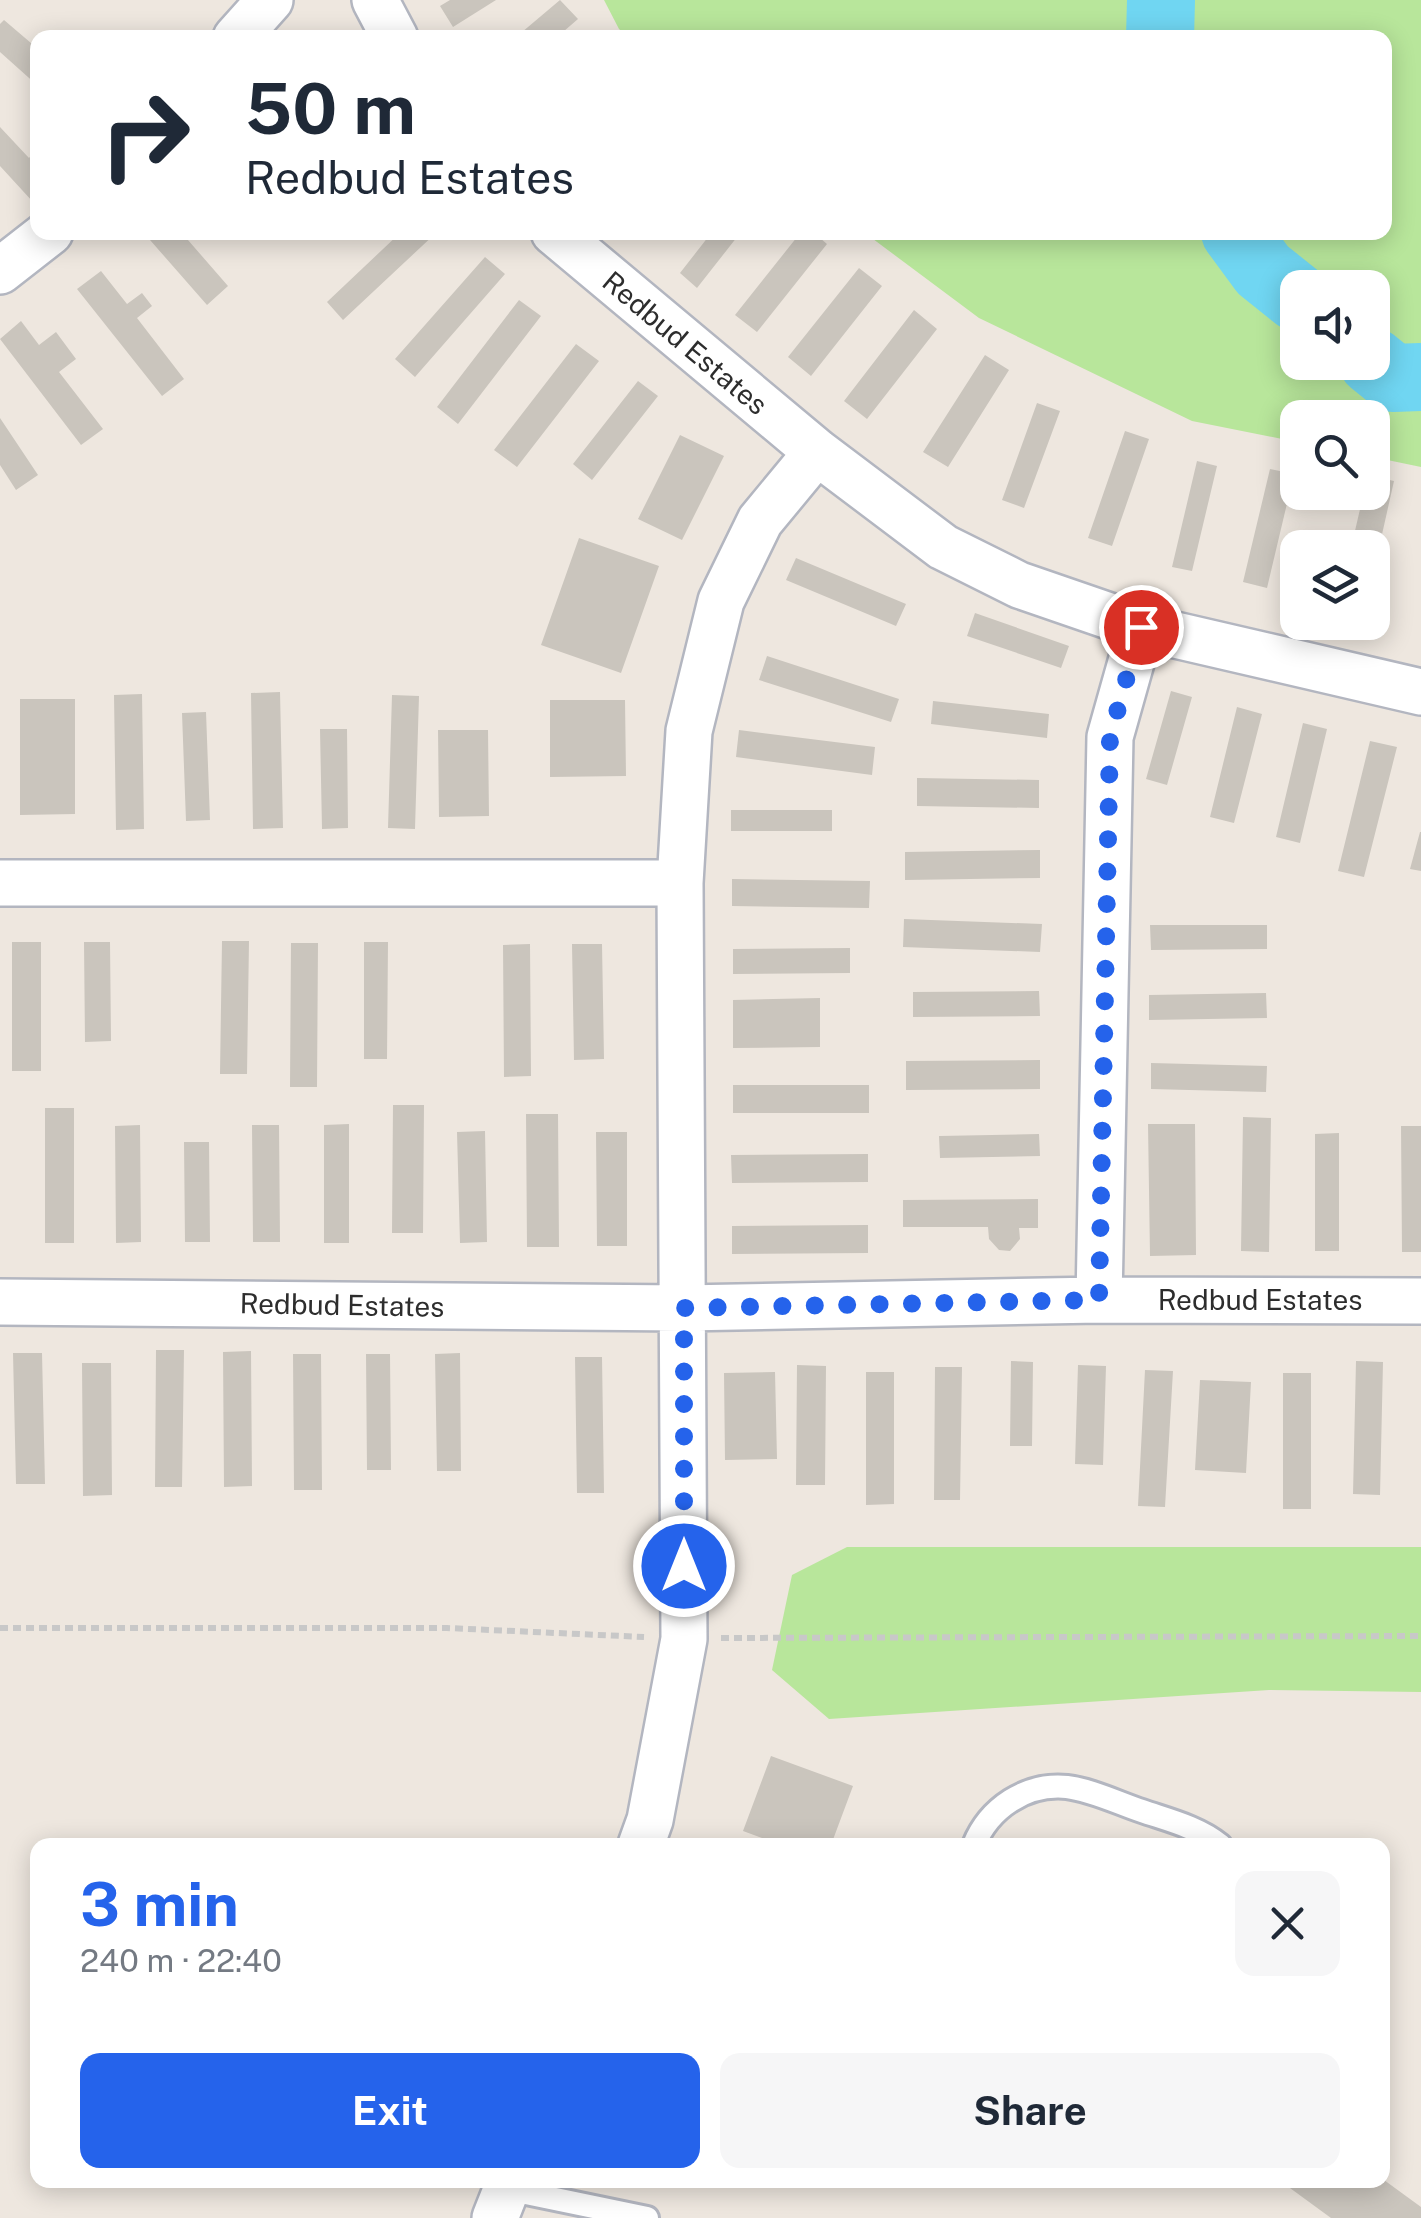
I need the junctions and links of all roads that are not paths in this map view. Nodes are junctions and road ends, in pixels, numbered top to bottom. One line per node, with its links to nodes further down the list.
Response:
1 (270, 0): 3 (street)
2 (375, 0): 4 (street)
3 (243, 30)
4 (391, 30)
5 (40, 240): 7 (street)
6 (564, 240): 8 (street, Redbud Estates)
7 (0, 272)
8 (817, 452): 9 (street, Redbud Estates); 12 (street)
9 (1141, 627): 10 (street, Redbud Estates); 13 (street)
10 (1421, 692)
11 (0, 883): 12 (street)
12 (680, 883): 16 (street)
13 (1099, 1300): 14 (street, Redbud Estates); 16 (street, Redbud Estates)
14 (1421, 1300)
15 (0, 1302): 16 (street, Redbud Estates)
16 (684, 1308): 17 (street)
17 (644, 1838)
18 (978, 1838): 19 (lane)
19 (1208, 1838)
20 (504, 2196): 21 (lane)
21 (647, 2218)

